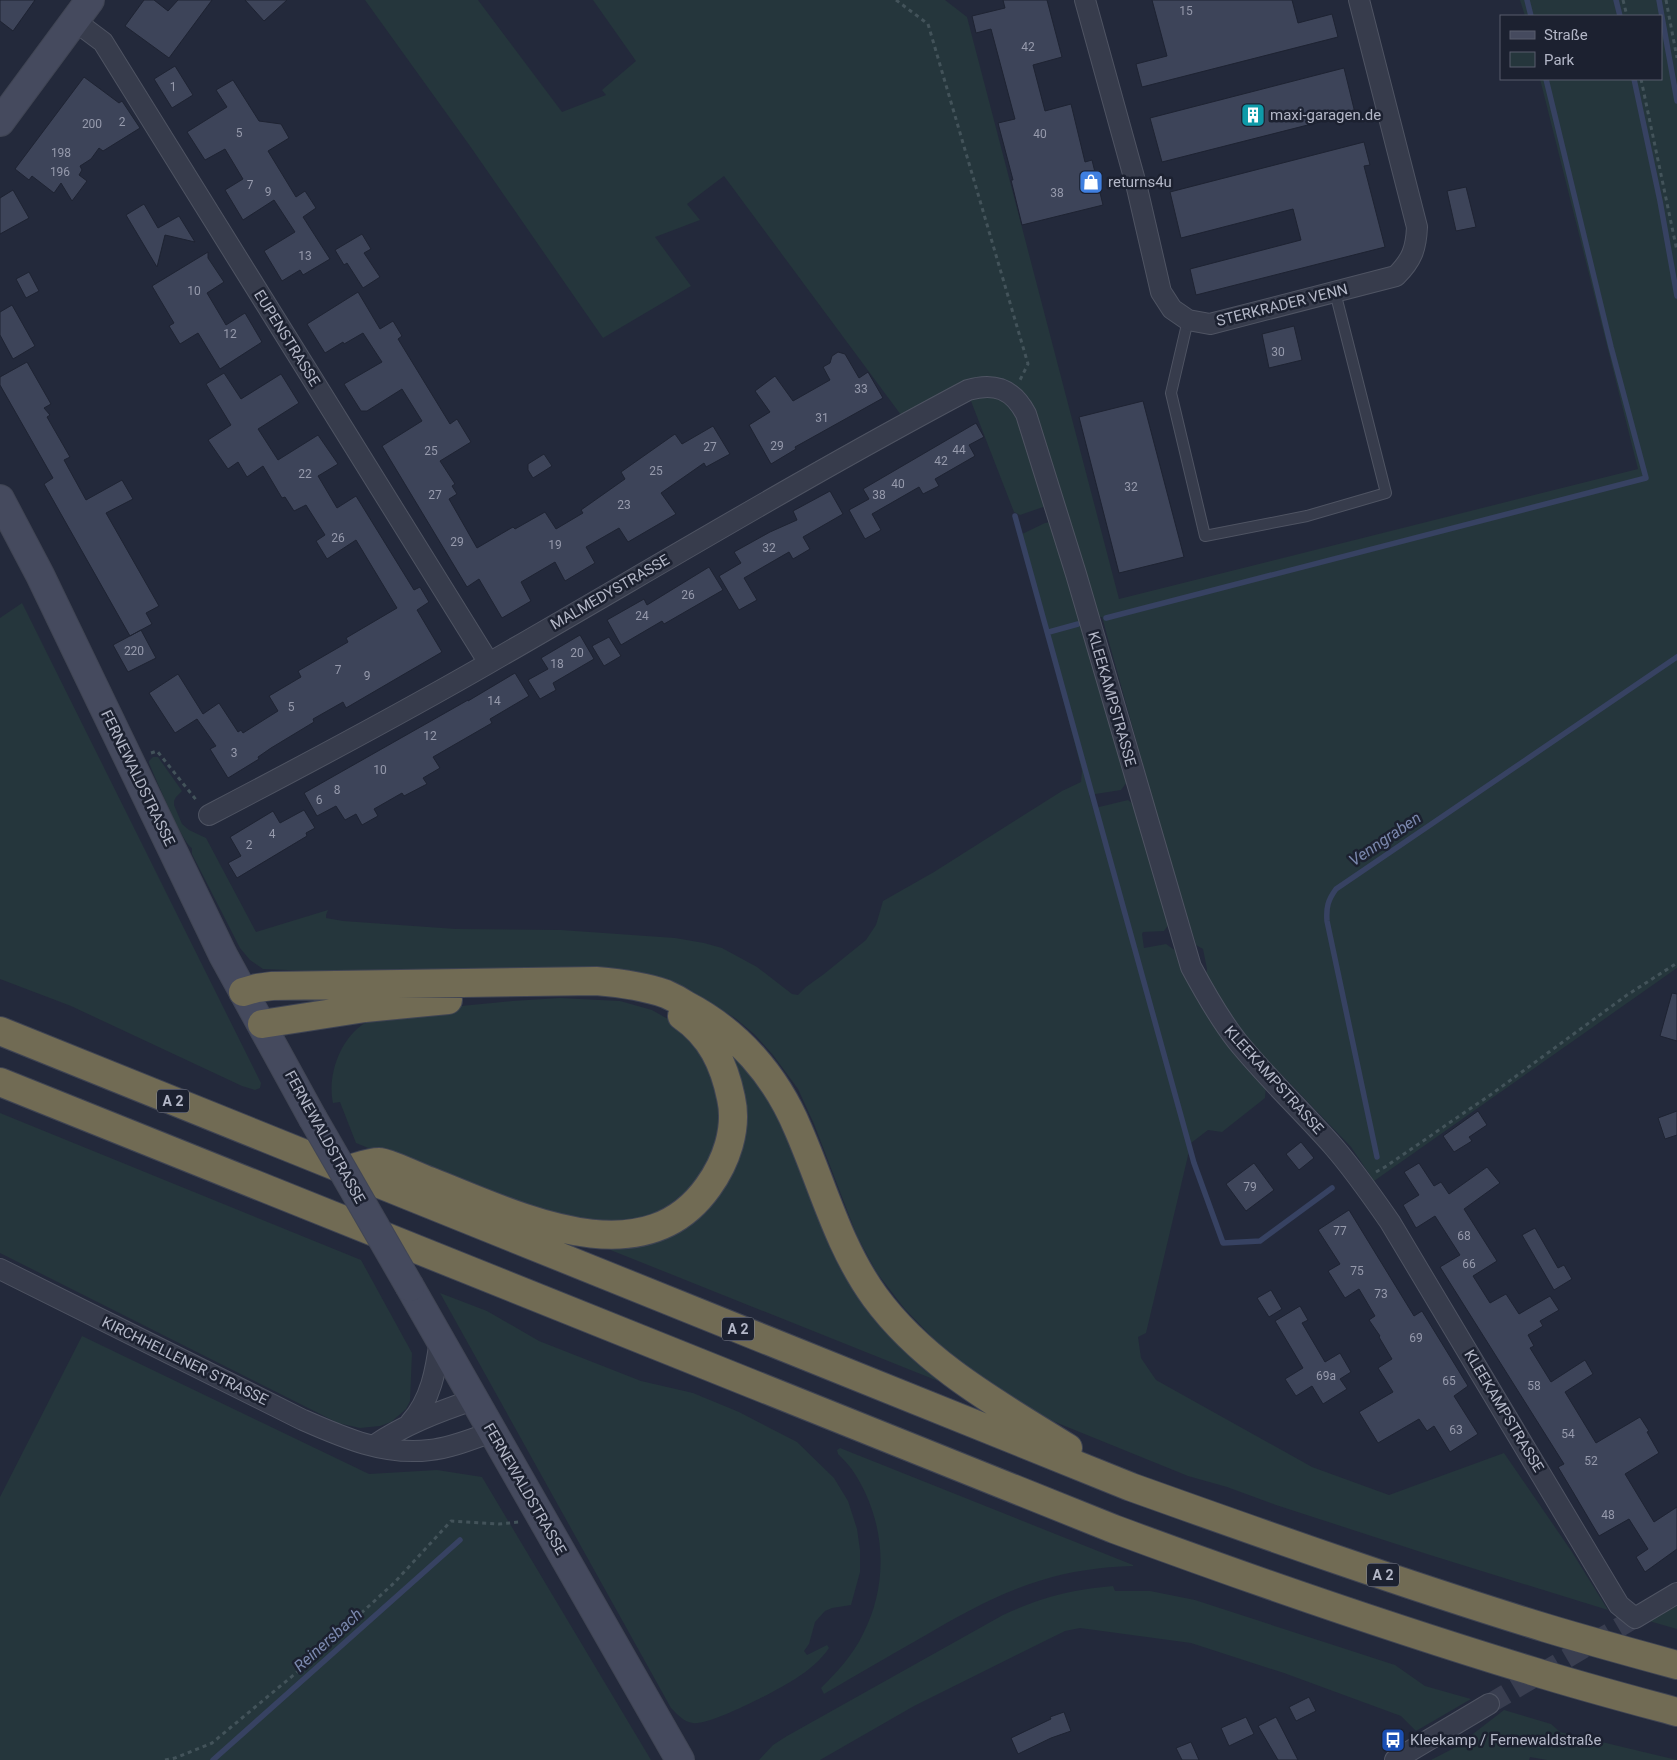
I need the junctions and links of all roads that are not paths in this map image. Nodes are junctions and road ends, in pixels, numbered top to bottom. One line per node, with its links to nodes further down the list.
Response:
1 (1085, 0): 6 (street)
2 (1359, 0): 5 (street, STERKRADER VENN)
3 (83, 10): 4 (main road); 9 (street, EUPENSTRASSE)
4 (0, 122)
5 (1335, 292): 6 (street, STERKRADER VENN); 6 (lane)
6 (1188, 320)
7 (1012, 395): 9 (street, MALMEDYSTRASSE); 23 (street, KLEEKAMPSTRASSE)
8 (0, 499): 11 (main road, FERNEWALDSTRASSE)
9 (489, 663): 10 (street, MALMEDYSTRASSE)
10 (209, 815)
11 (243, 992): 12 (main road, FERNEWALDSTRASSE); 22 (highway)
12 (262, 1024): 15 (highway); 17 (main road, FERNEWALDSTRASSE, bridge)
13 (0, 1031): 15 (highway, A 2)
14 (0, 1082): 26 (highway)
15 (346, 1170): 22 (highway, A 2)
16 (0, 1269): 21 (street, KIRCHHELLENER STRASSE)
17 (440, 1340): 18 (main road, FERNEWALDSTRASSE); 19 (street)
18 (473, 1400): 19 (street); 20 (main road, FERNEWALDSTRASSE)
19 (409, 1425): 21 (street)
20 (492, 1432): 21 (street, KIRCHHELLENER STRASSE); 27 (main road, FERNEWALDSTRASSE)
21 (372, 1446)
22 (1131, 1487): 24 (highway, A 2)
23 (1677, 1593)
24 (1677, 1665)
25 (1489, 1704): 28 (street)
26 (1677, 1712)
27 (680, 1760)
28 (1395, 1760)

